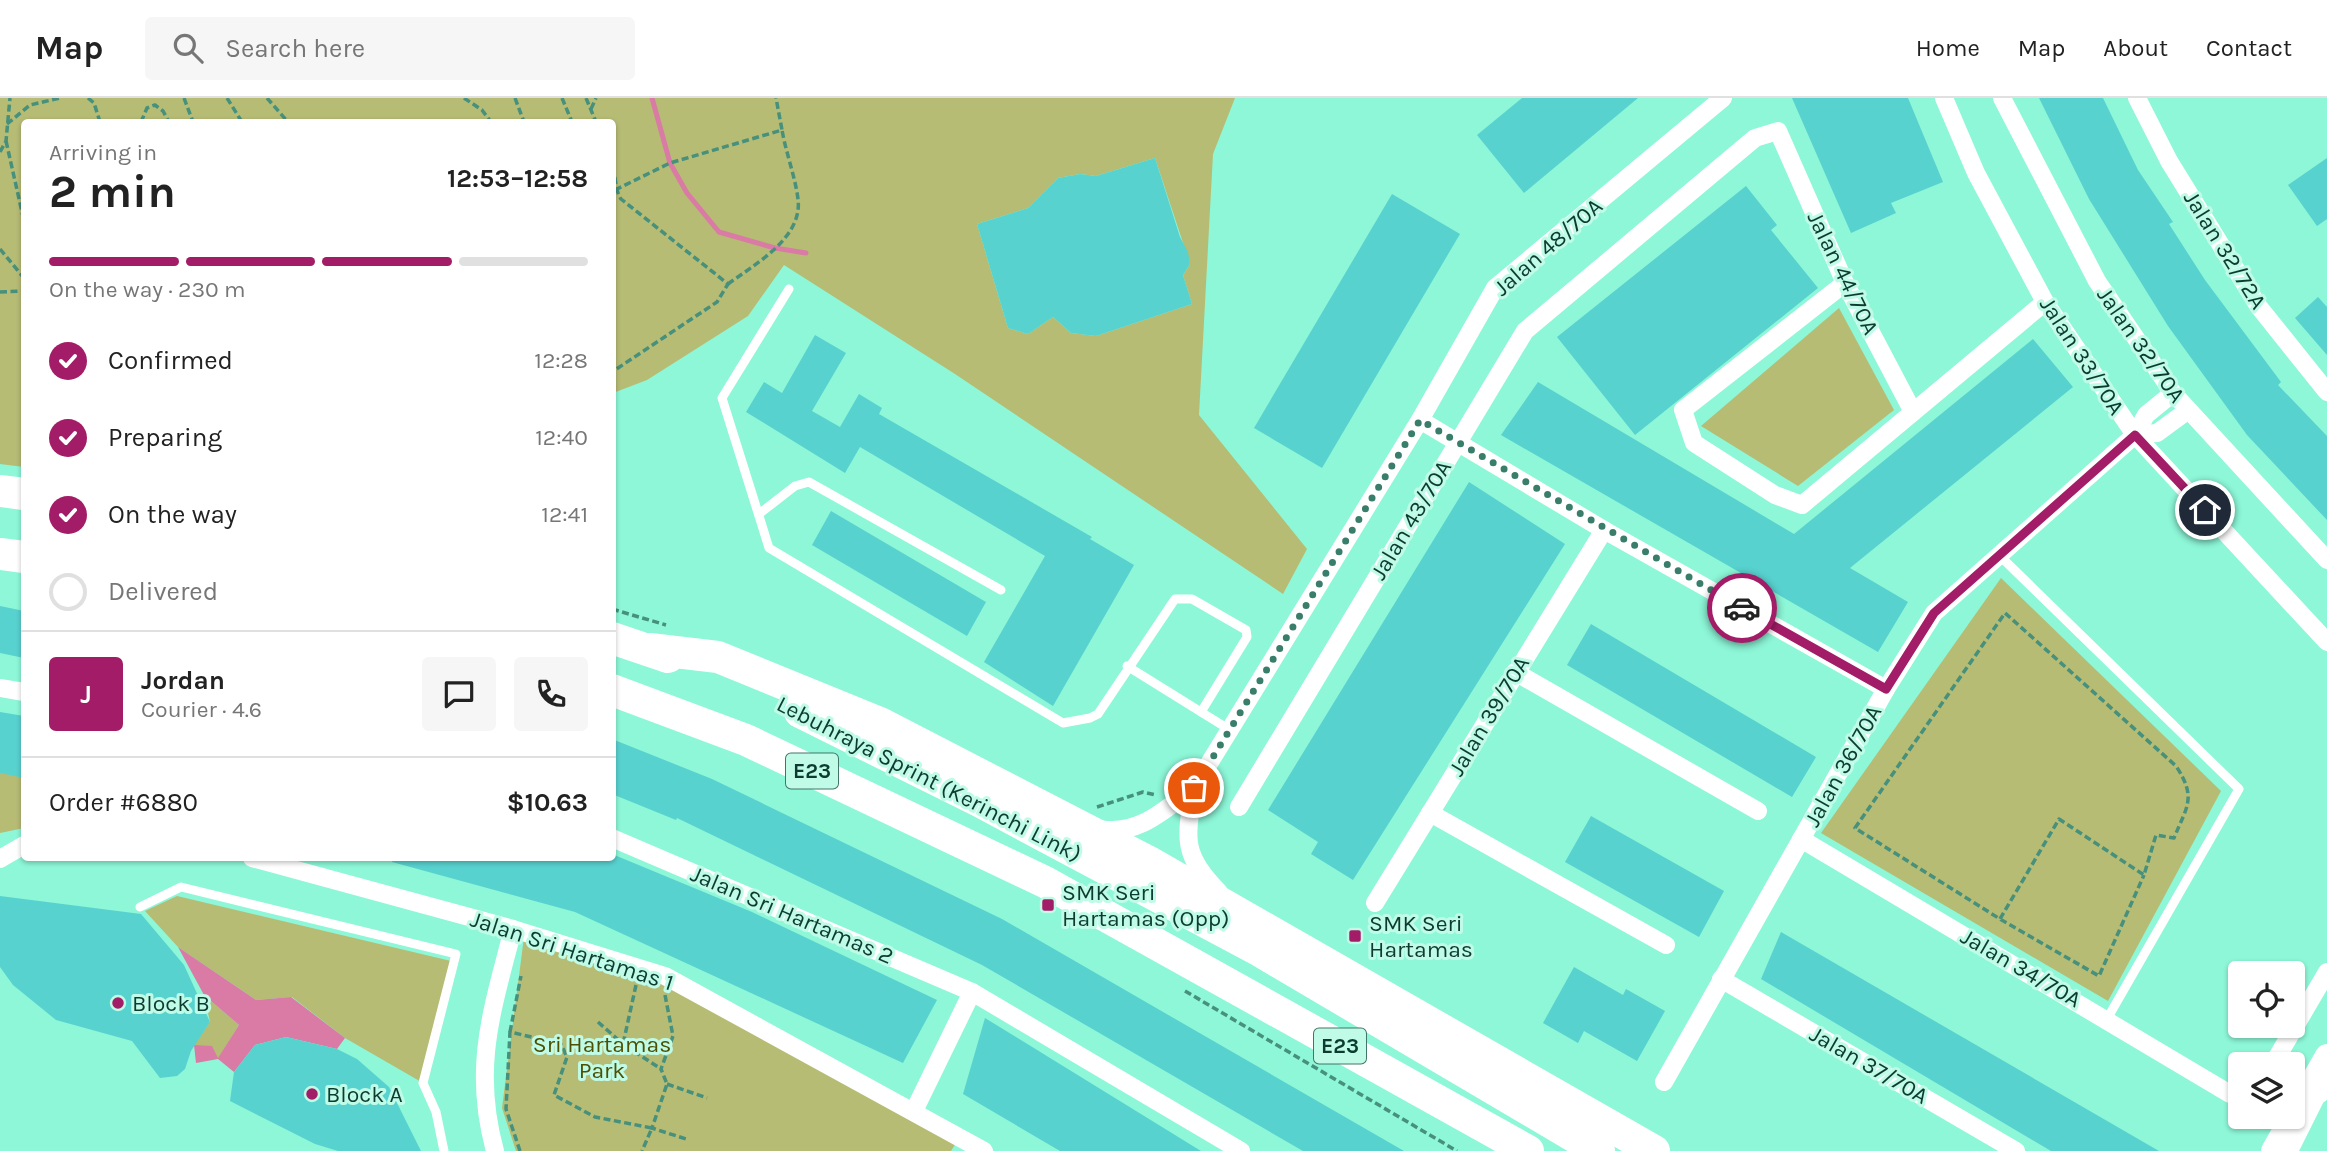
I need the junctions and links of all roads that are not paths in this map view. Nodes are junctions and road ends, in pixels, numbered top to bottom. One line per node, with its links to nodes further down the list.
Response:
1 (1723, 98): 13 (street, Jalan 48/70A)
2 (1944, 98): 8 (street, Jalan 33/70A)
3 (2002, 98): 10 (street, Jalan 32/70A)
4 (2137, 98): 9 (street, Jalan 32/72A)
5 (1778, 131): 6 (street, Jalan 44/70A); 15 (street, Jalan 43/70A)
6 (1845, 283): 12 (street, Jalan 44/70A); 12 (street)
7 (789, 289): 18 (lane)
8 (2045, 302): 12 (street); 14 (street, Jalan 33/70A)
9 (2327, 392)
10 (2173, 393): 11 (street, Jalan 32/70A); 14 (street, Jalan 36/70A)
11 (2187, 411): 14 (street, Jalan 36/70A); 23 (street, Jalan 32/70A)
12 (1913, 412)
13 (1420, 420): 15 (street); 35 (street, Jalan 48/70A)
14 (2135, 435): 21 (street, Jalan 36/70A); 26 (street, Jalan 33/70A)
15 (1457, 443): 19 (street); 37 (street, Jalan 43/70A)
16 (0, 491): 17 (highway)
17 (21, 494)
18 (759, 514): 24 (lane); 28 (lane)
19 (1604, 530): 29 (street, Jalan 39/70A); 31 (street)
20 (0, 554): 22 (highway)
21 (2000, 556): 31 (street, Jalan 36/70A); 55 (lane)
22 (21, 557)
23 (2327, 560)
24 (1001, 590)
25 (616, 639): 27 (highway, Lebuhraya Sprint (Kerinchi Link) / E23)
26 (2327, 642)
27 (650, 649): 40 (highway); 68 (highway, Lebuhraya Sprint (Kerinchi Link) / E23)
28 (1127, 666): 34 (lane); 34 (lane)
29 (1515, 672): 38 (street); 39 (street, Jalan 39/70A)
30 (0, 688): 32 (street)
31 (1886, 689): 41 (street, Jalan 36/70A)
32 (21, 692)
33 (616, 692): 50 (highway, Lebuhraya Sprint (Kerinchi Link) / E23)
34 (1201, 712): 35 (lane)
35 (1230, 730): 36 (street, Jalan 48/70A)
36 (1194, 788): 40 (street, Jalan 48/70A); 48 (street, Jalan 48/70A)
37 (1239, 807)
38 (1758, 811)
39 (1430, 813): 46 (street, Jalan 39/70A); 51 (street)
40 (1071, 821): 48 (highway)
41 (1801, 839): 53 (street, Jalan 36/70A); 55 (street, Jalan 34/70A)
42 (616, 840): 54 (street, Jalan Sri Hartamas 2)
43 (21, 847): 44 (street)
44 (0, 859)
45 (263, 861): 49 (street, Jalan Sri Hartamas 1)
46 (1375, 902)
47 (140, 906): 62 (lane)
48 (1247, 917): 69 (highway)
49 (513, 929): 61 (street, Jalan Sri Hartamas 1); 63 (street)
50 (1152, 942): 66 (highway); 67 (highway, Lebuhraya Sprint (Kerinchi Link) / E23)
51 (1666, 946)
52 (2327, 972): 56 (street)
53 (1721, 979): 58 (street, Jalan 36/70A); 70 (street, Jalan 37/70A)
54 (972, 992): 61 (street); 65 (street, Jalan Sri Hartamas 2)
55 (2107, 1019): 60 (street, Jalan 34/70A)
56 (2280, 1052)
57 (2327, 1056): 71 (street)
58 (1664, 1082)
59 (2327, 1088): 72 (street)
60 (2228, 1093)
61 (914, 1111): 64 (street, Jalan Sri Hartamas 1)
62 (444, 1151)
63 (495, 1151)
64 (984, 1151)
65 (1241, 1151)
66 (1495, 1151)
67 (1528, 1151)
68 (1599, 1151)
69 (1654, 1151)
70 (2016, 1151)
71 (2273, 1151)
72 (2289, 1151)

